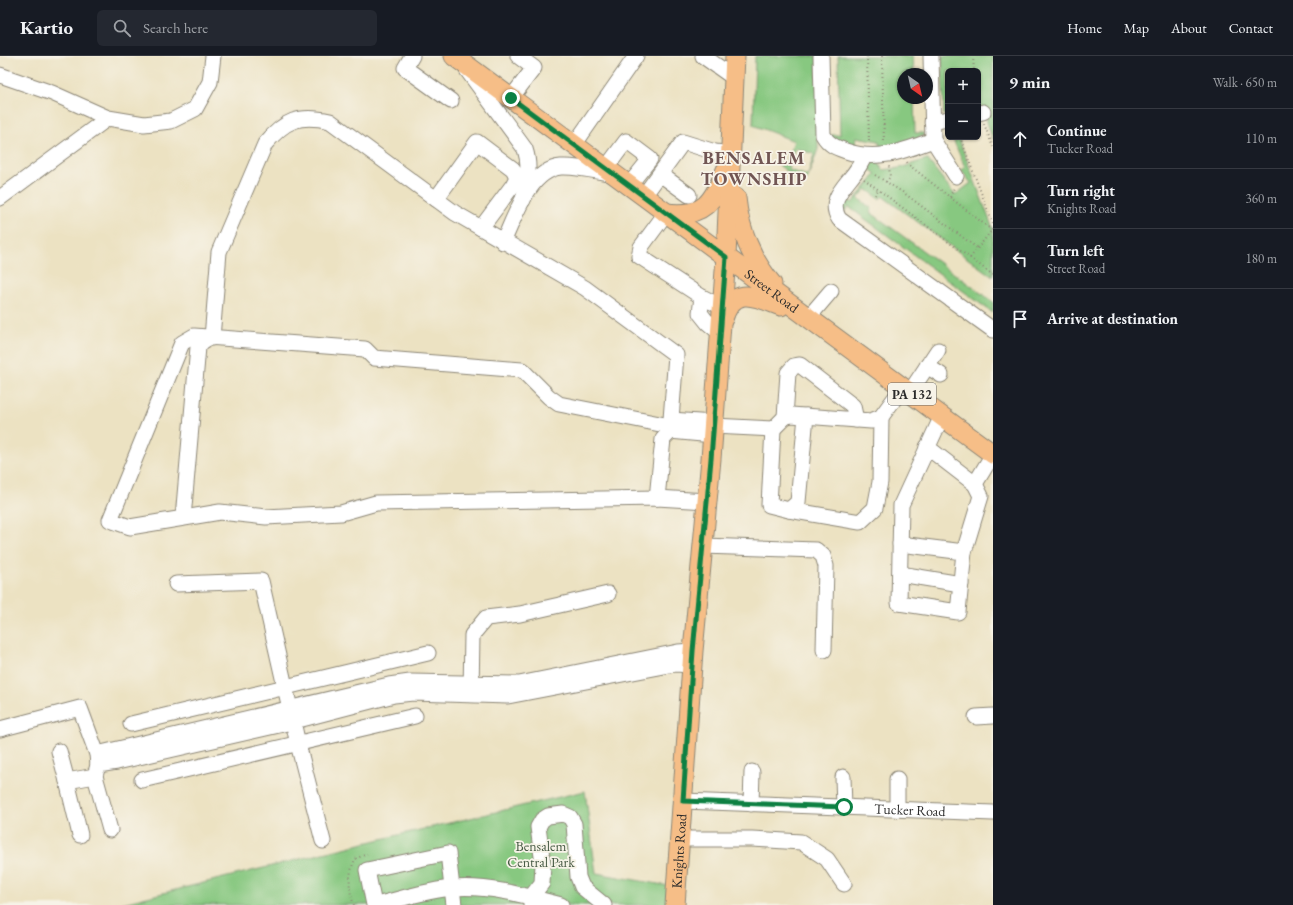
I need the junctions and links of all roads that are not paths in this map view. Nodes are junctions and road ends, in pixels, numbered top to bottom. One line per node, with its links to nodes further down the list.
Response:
1 (213, 56): 14 (street)
2 (412, 56): 13 (street)
3 (518, 56): 12 (street)
4 (636, 56): 18 (street)
5 (703, 56): 11 (street)
6 (734, 56): 11 (main road, Knights Road)
7 (821, 56): 20 (street)
8 (931, 56): 16 (street)
9 (458, 59): 12 (main road, Street Road / PA 132); 28 (street)
10 (0, 75): 14 (street)
11 (734, 78): 19 (main road, Knights Road)
12 (511, 98): 18 (main road, Street Road / PA 132)
13 (451, 102)
14 (108, 118): 26 (street)
15 (945, 120): 16 (street)
16 (932, 122): 17 (street)
17 (933, 140): 20 (street); 23 (street)
18 (574, 145): 21 (main road, Street Road / PA 132)
19 (731, 156): 22 (street); 29 (main road); 32 (main road, Knights Road); 36 (main road)
20 (867, 156): 38 (street)
21 (610, 171): 24 (main road, Street Road / PA 132); 24 (street); 28 (street)
22 (660, 174): 24 (street); 25 (street)
23 (956, 176)
24 (636, 191): 29 (main road, Street Road / PA 132)
25 (689, 195)
26 (0, 198)
27 (436, 199): 30 (street); 30 (street); 39 (street)
28 (523, 200): 31 (street)
29 (666, 213): 32 (main road, Street Road / PA 132); 34 (street)
30 (481, 228): 31 (street)
31 (503, 242): 49 (street)
32 (726, 257): 35 (main road, Knights Road); 36 (main road, Street Road / PA 132)
33 (831, 291): 36 (street)
34 (702, 297): 35 (street); 37 (street)
35 (722, 307): 37 (main road, Knights Road)
36 (801, 313): 37 (main road); 43 (main road, Street Road / PA 132)
37 (720, 329): 50 (main road, Knights Road)
38 (993, 330)
39 (211, 337): 49 (street); 58 (street); 58 (street)
40 (938, 350): 41 (street)
41 (927, 366): 42 (street); 43 (street)
42 (941, 376)
43 (906, 390): 45 (main road, Street Road / PA 132); 47 (street)
44 (806, 416): 46 (street); 48 (street); 57 (street)
45 (942, 416): 52 (street); 53 (main road, Street Road / PA 132)
46 (785, 417): 48 (street); 51 (street)
47 (881, 417): 48 (street); 57 (street)
48 (856, 420)
49 (670, 426): 50 (street); 55 (street)
50 (713, 428): 51 (street); 56 (main road, Knights Road)
51 (773, 429): 57 (street)
52 (927, 447): 54 (street); 59 (street)
53 (993, 454): 54 (street)
54 (975, 484): 61 (street)
55 (656, 498): 56 (street); 58 (street)
56 (707, 501): 60 (main road, Knights Road)
57 (789, 510)
58 (183, 518)
59 (900, 544): 61 (street); 62 (street)
60 (702, 546): 66 (street); 68 (main road, Knights Road)
61 (964, 552): 64 (street)
62 (900, 574): 64 (street); 64 (street)
63 (176, 584): 69 (street)
64 (961, 584)
65 (608, 594): 70 (street)
66 (824, 650)
67 (428, 653): 69 (street)
68 (693, 658): 70 (street); 85 (main road, Knights Road)
69 (285, 687): 71 (street); 75 (street)
70 (470, 688): 71 (street)
71 (292, 714): 77 (street); 79 (street)
72 (415, 716): 77 (street)
73 (993, 716): 74 (street)
74 (976, 717)
75 (131, 724)
76 (0, 729): 79 (street)
77 (298, 744): 83 (street); 93 (street)
78 (59, 751): 84 (street)
79 (96, 765): 84 (street); 90 (street)
80 (752, 772): 86 (street)
81 (843, 777): 87 (street)
82 (897, 779): 88 (street)
83 (142, 780)
84 (66, 781): 91 (street)
85 (683, 801): 86 (street, Tucker Road); 92 (main road, Knights Road)
86 (751, 804): 87 (street, Tucker Road)
87 (844, 807): 88 (street, Tucker Road)
88 (897, 809): 89 (street, Tucker Road)
89 (993, 813)
90 (110, 830)
91 (80, 835)
92 (680, 839): 94 (street); 101 (main road, Knights Road)
93 (323, 841)
94 (844, 884)
95 (452, 888): 96 (street); 97 (street); 97 (street); 98 (street)
96 (531, 901): 99 (street); 100 (street)
97 (375, 905)
98 (454, 905)
99 (561, 905)
100 (604, 905)
101 (675, 905)

